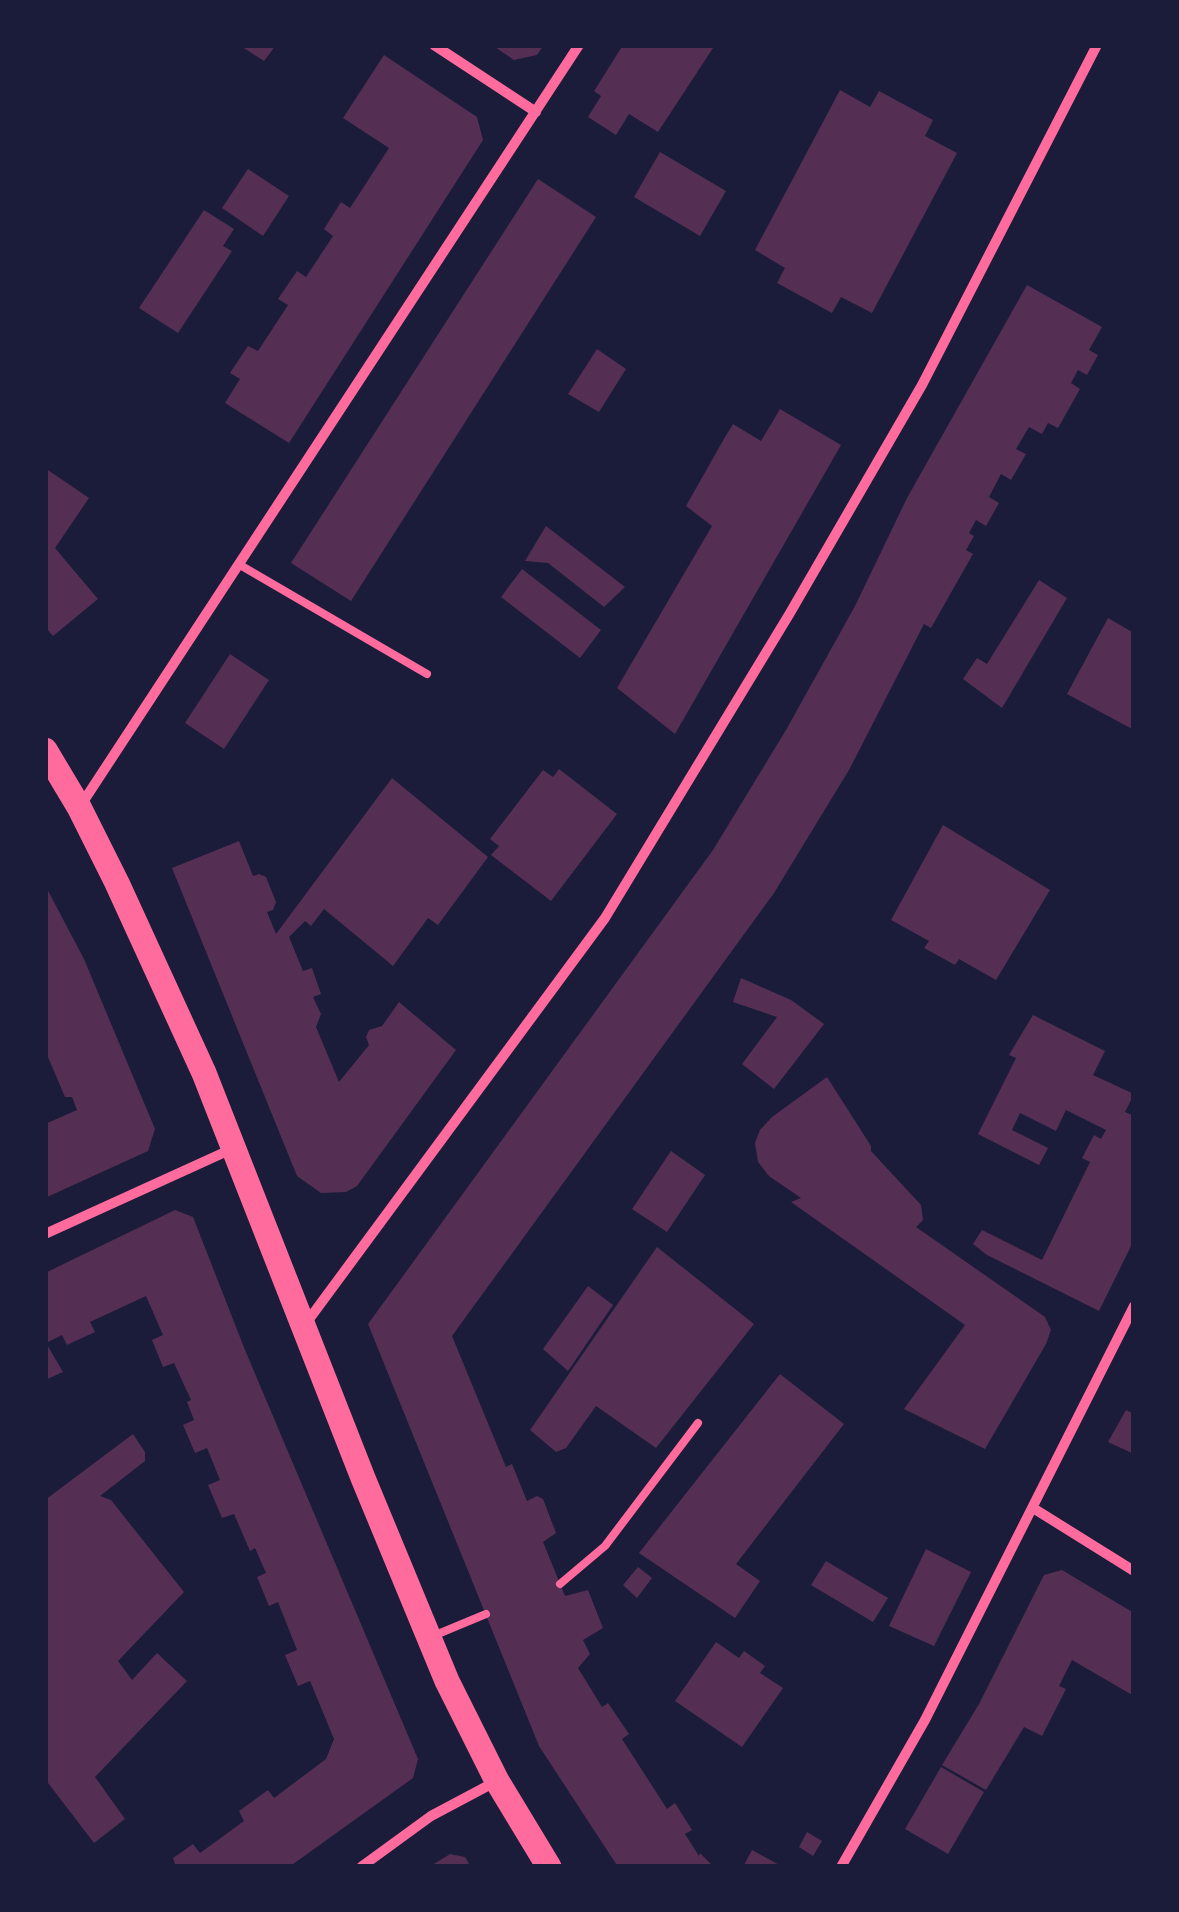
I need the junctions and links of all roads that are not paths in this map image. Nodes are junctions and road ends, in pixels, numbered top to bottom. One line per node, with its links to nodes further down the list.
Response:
1 (434, 45): 4 (street)
2 (578, 45): 4 (street)
3 (1097, 45): 12 (street)
4 (536, 112): 5 (street)
5 (240, 565): 6 (lane); 8 (street)
6 (427, 674)
7 (45, 750): 8 (main road)
8 (79, 807): 9 (main road)
9 (235, 1148): 10 (street); 12 (main road)
10 (45, 1234)
11 (1134, 1306): 14 (street)
12 (303, 1326): 18 (main road)
13 (698, 1423): 16 (lane)
14 (1033, 1508): 15 (street); 22 (street)
15 (1134, 1571)
16 (560, 1584)
17 (486, 1614): 18 (lane)
18 (428, 1638): 19 (main road)
19 (497, 1781): 20 (street); 21 (main road)
20 (361, 1867)
21 (549, 1867)
22 (841, 1867)

